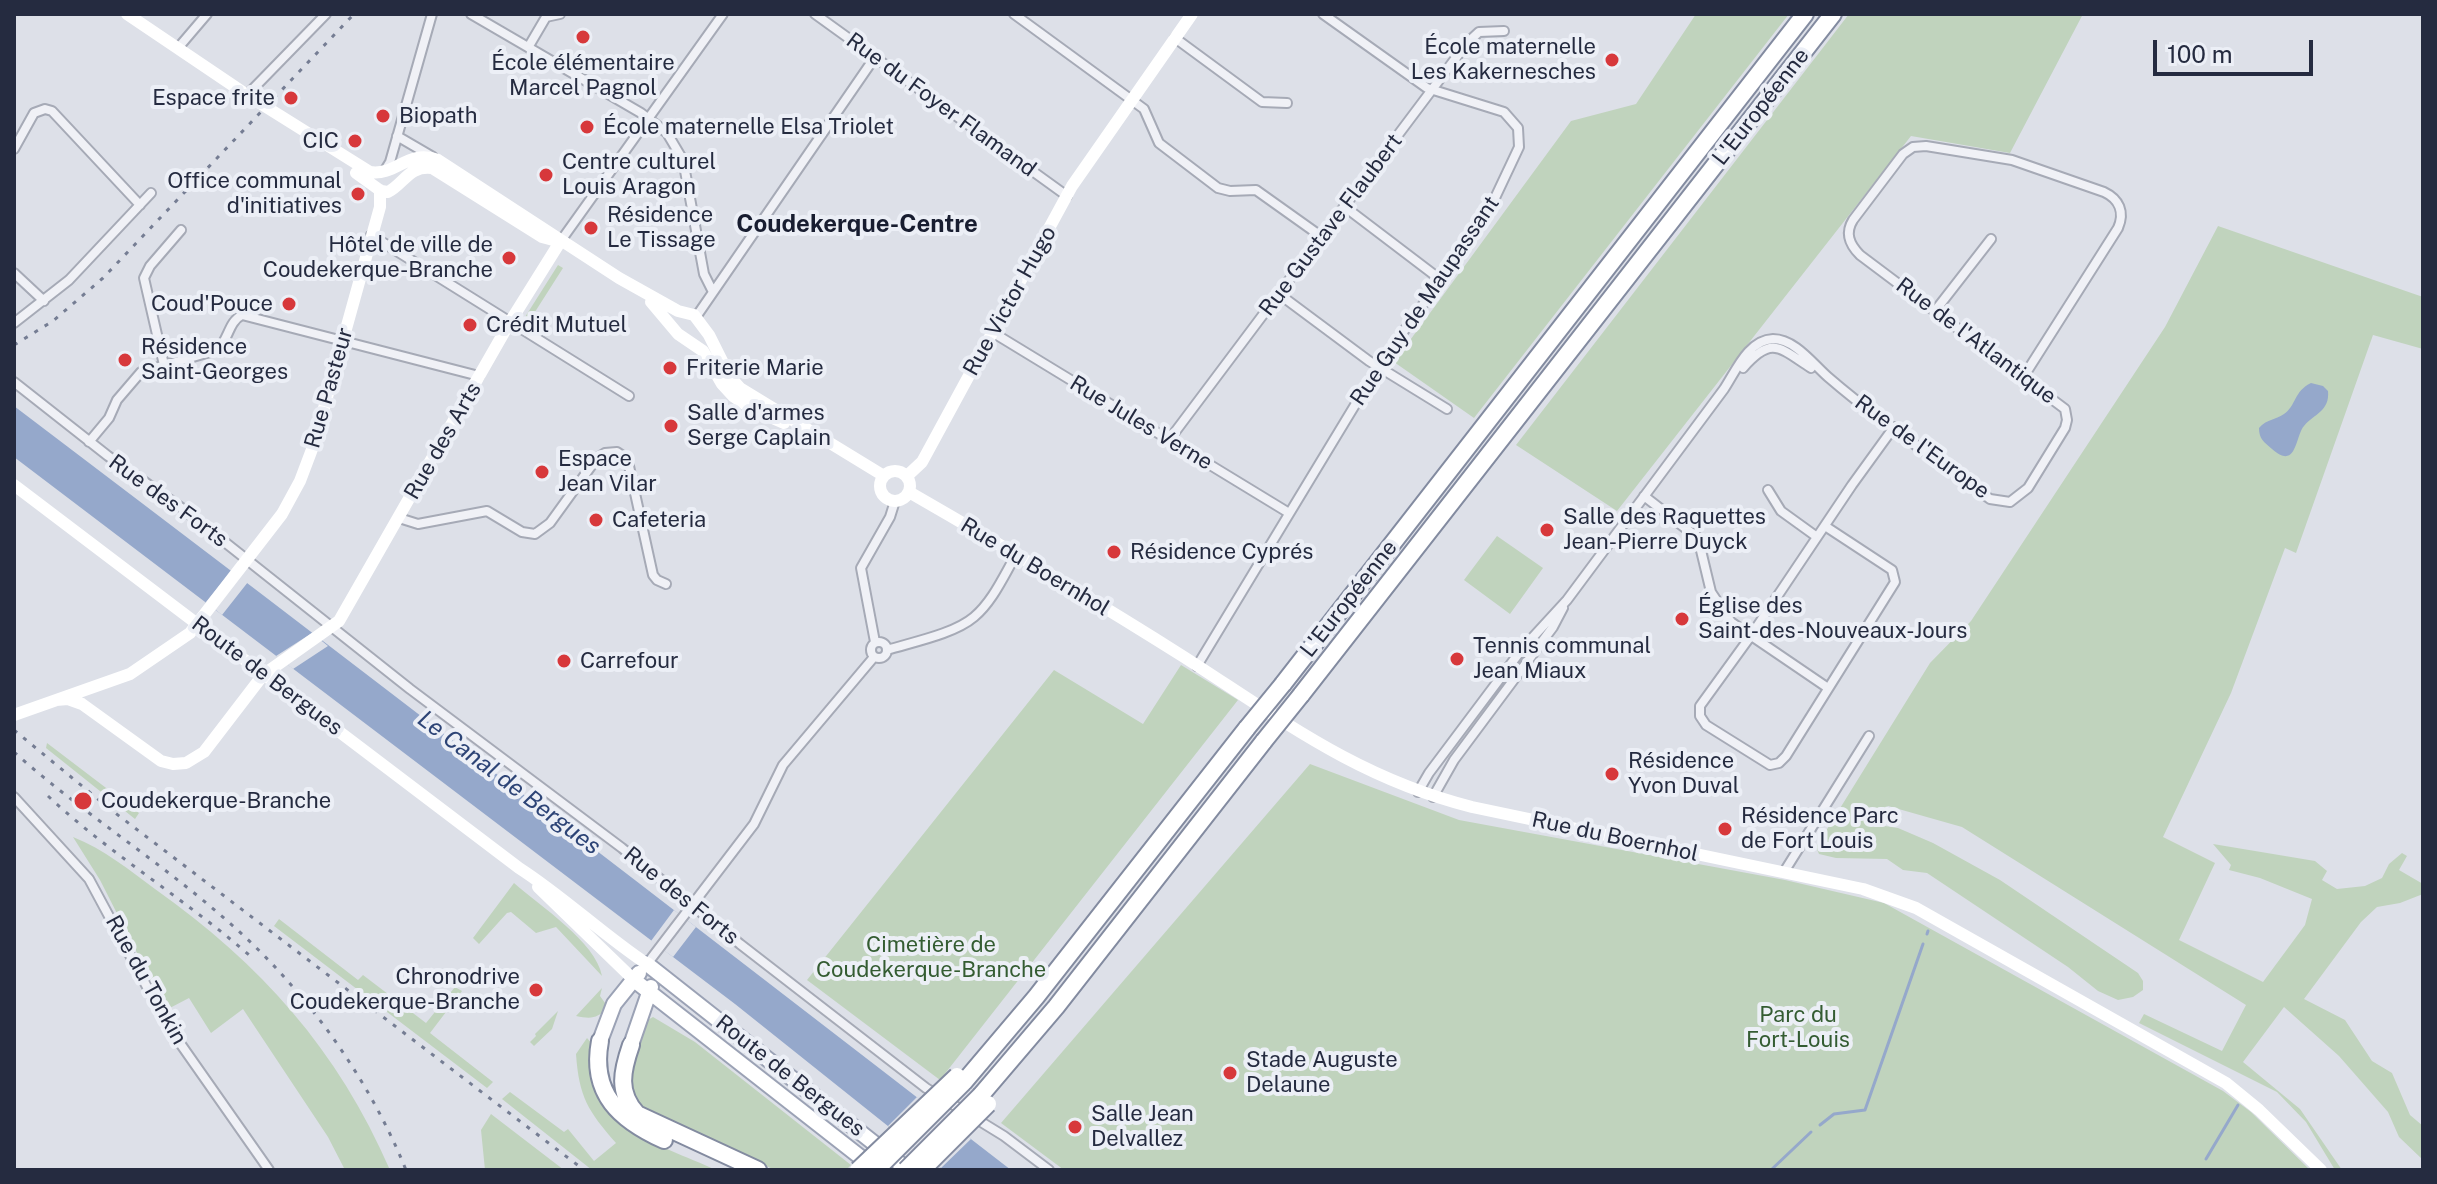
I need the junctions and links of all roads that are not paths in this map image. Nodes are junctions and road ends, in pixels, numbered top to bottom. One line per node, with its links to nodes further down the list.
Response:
1 (127, 14): 18 (street)
2 (207, 14): 18 (street)
3 (326, 14): 21 (street)
4 (432, 14): 26 (street)
5 (471, 14): 17 (street)
6 (560, 14): 17 (street)
7 (723, 14): 25 (street)
8 (815, 14): 19 (street, Rue du Foyer Flamand)
9 (1014, 14): 22 (street)
10 (1192, 14): 16 (street, Rue Victor Hugo)
11 (1201, 14): 16 (street, Rue Victor Hugo)
12 (1323, 14): 20 (street, Rue Guy de Maupassant)
13 (1805, 14): 107 (highway, L'Européenne, bridge)
14 (1833, 14): 108 (highway, L'Européenne, bridge)
15 (1504, 31): 20 (street, Rue Gustave Flaubert)
16 (1178, 41): 22 (street, Rue Victor Hugo); 23 (street)
17 (529, 46): 25 (street)
18 (178, 48): 21 (street)
19 (875, 57): 33 (street, Rue du Foyer Flamand); 44 (street)
20 (1432, 90): 35 (street, Rue Gustave Flaubert); 43 (street, Rue Guy de Maupassant)
21 (247, 95): 24 (street)
22 (1134, 100): 33 (street, Rue Victor Hugo); 38 (street)
23 (1287, 103)
24 (266, 107): 29 (street); 31 (street)
25 (649, 118): 40 (street); 44 (street)
26 (397, 136): 28 (street); 29 (street)
27 (14, 149): 34 (street)
28 (441, 162): 29 (street); 40 (street)
29 (385, 171): 30 (street); 31 (street)
30 (397, 184): 31 (street); 40 (street)
31 (379, 189): 37 (street, Rue Pasteur)
32 (151, 193): 34 (street)
33 (1067, 196): 52 (street, Rue Victor Hugo)
34 (140, 205): 46 (street)
35 (1345, 207): 38 (street, Rue Gustave Flaubert); 43 (street)
36 (181, 230): 55 (street)
37 (371, 235): 49 (street); 54 (street, Rue Pasteur)
38 (1322, 237): 45 (street, Rue Gustave Flaubert)
39 (1991, 239): 47 (street)
40 (560, 242): 42 (street); 49 (street, Rue des Arts)
41 (14, 273): 46 (street)
42 (619, 278): 48 (street); 51 (street)
43 (1441, 280): 56 (street, Rue Guy de Maupassant)
44 (713, 292): 48 (street)
45 (1279, 294): 56 (street); 63 (street, Rue Gustave Flaubert)
46 (44, 301): 50 (street)
47 (1935, 311): 58 (street, Rue de l'Atlantique); 58 (street, Rue de l'Atlantique)
48 (692, 317): 51 (street); 53 (street); 65 (street)
49 (510, 322): 57 (street, Rue des Arts); 60 (street)
50 (14, 323)
51 (674, 327): 53 (street)
52 (992, 332): 63 (street, Rue Jules Verne); 68 (street, Rue Victor Hugo)
53 (686, 337): 65 (street)
54 (342, 340): 55 (street); 57 (street); 79 (street, Rue Pasteur)
55 (164, 365): 64 (street)
56 (1378, 367): 61 (street); 74 (street, Rue Guy de Maupassant)
57 (479, 376): 75 (street, Rue des Arts)
58 (2024, 376): 66 (street, Rue de l'Atlantique)
59 (14, 382): 64 (street, Rue des Forts)
60 (629, 396)
61 (1447, 409)
62 (1894, 427): 66 (street, Rue de l'Europe); 72 (street, Rue de l'Europe); 76 (street)
63 (1169, 440): 74 (street, Rue Jules Verne)
64 (89, 442): 79 (street, Rue des Forts)
65 (828, 442): 67 (street)
66 (2044, 461)
67 (884, 476): 68 (street); 73 (street)
68 (907, 476): 71 (street)
69 (14, 485): 82 (street, Route de Bergues)
70 (1768, 490): 77 (street)
71 (909, 492): 73 (street); 78 (street, Rue du Boernhol)
72 (1644, 496): 81 (street); 84 (street)
73 (895, 501): 85 (street)
74 (1289, 513): 88 (street, Rue Guy de Maupassant)
75 (399, 518): 80 (street); 83 (street, Rue des Arts)
76 (1825, 526): 77 (street); 91 (street)
77 (1817, 537): 84 (street)
78 (1016, 555): 86 (street); 88 (street, Rue du Boernhol)
79 (244, 565): 82 (street, Rue Pasteur); 83 (street, Rue des Forts)
80 (666, 584)
81 (1567, 600): 96 (street); 98 (street)
82 (199, 624): 89 (street, Route de Bergues); 90 (street, Rue Pasteur)
83 (326, 632): 89 (street); 101 (street, Rue des Forts)
84 (1750, 637): 91 (street); 91 (street)
85 (875, 642): 86 (street); 87 (street)
86 (887, 650): 87 (street)
87 (874, 657): 101 (street)
88 (1197, 666): 96 (street, Rue du Boernhol)
89 (263, 675): 94 (street); 99 (street, Route de Bergues)
90 (94, 686): 92 (street, Rue Pasteur); 94 (street)
91 (1828, 688)
92 (56, 700): 93 (street, Rue Pasteur); 94 (street)
93 (14, 714)
94 (97, 714)
95 (1869, 736): 100 (street)
96 (1418, 792): 98 (street, Rue du Boernhol)
97 (14, 797): 109 (street, Rue du Tonkin)
98 (1433, 797): 100 (street, Rue du Boernhol)
99 (519, 868): 102 (street, Route de Bergues); 103 (street, Route de Bergues)
100 (1784, 872): 117 (street, Rue du Boernhol)
101 (693, 906): 102 (street); 116 (street, Rue des Forts)
102 (647, 964): 103 (main road); 104 (main road); 114 (main road, Route de Bergues)
103 (634, 980): 104 (main road, Route de Bergues); 105 (main road)
104 (649, 992): 106 (main road); 113 (main road, Route de Bergues)
105 (600, 1041): 110 (highway)
106 (631, 1045): 111 (highway)
107 (961, 1079): 112 (highway, bridge); 113 (highway, bridge)
108 (984, 1099): 114 (highway, L'Européenne, bridge); 115 (highway, bridge)
109 (269, 1170)
110 (730, 1170)
111 (758, 1170)
112 (858, 1170)
113 (876, 1170)
114 (907, 1170)
115 (922, 1170)
116 (1049, 1170)
117 (2321, 1170)

